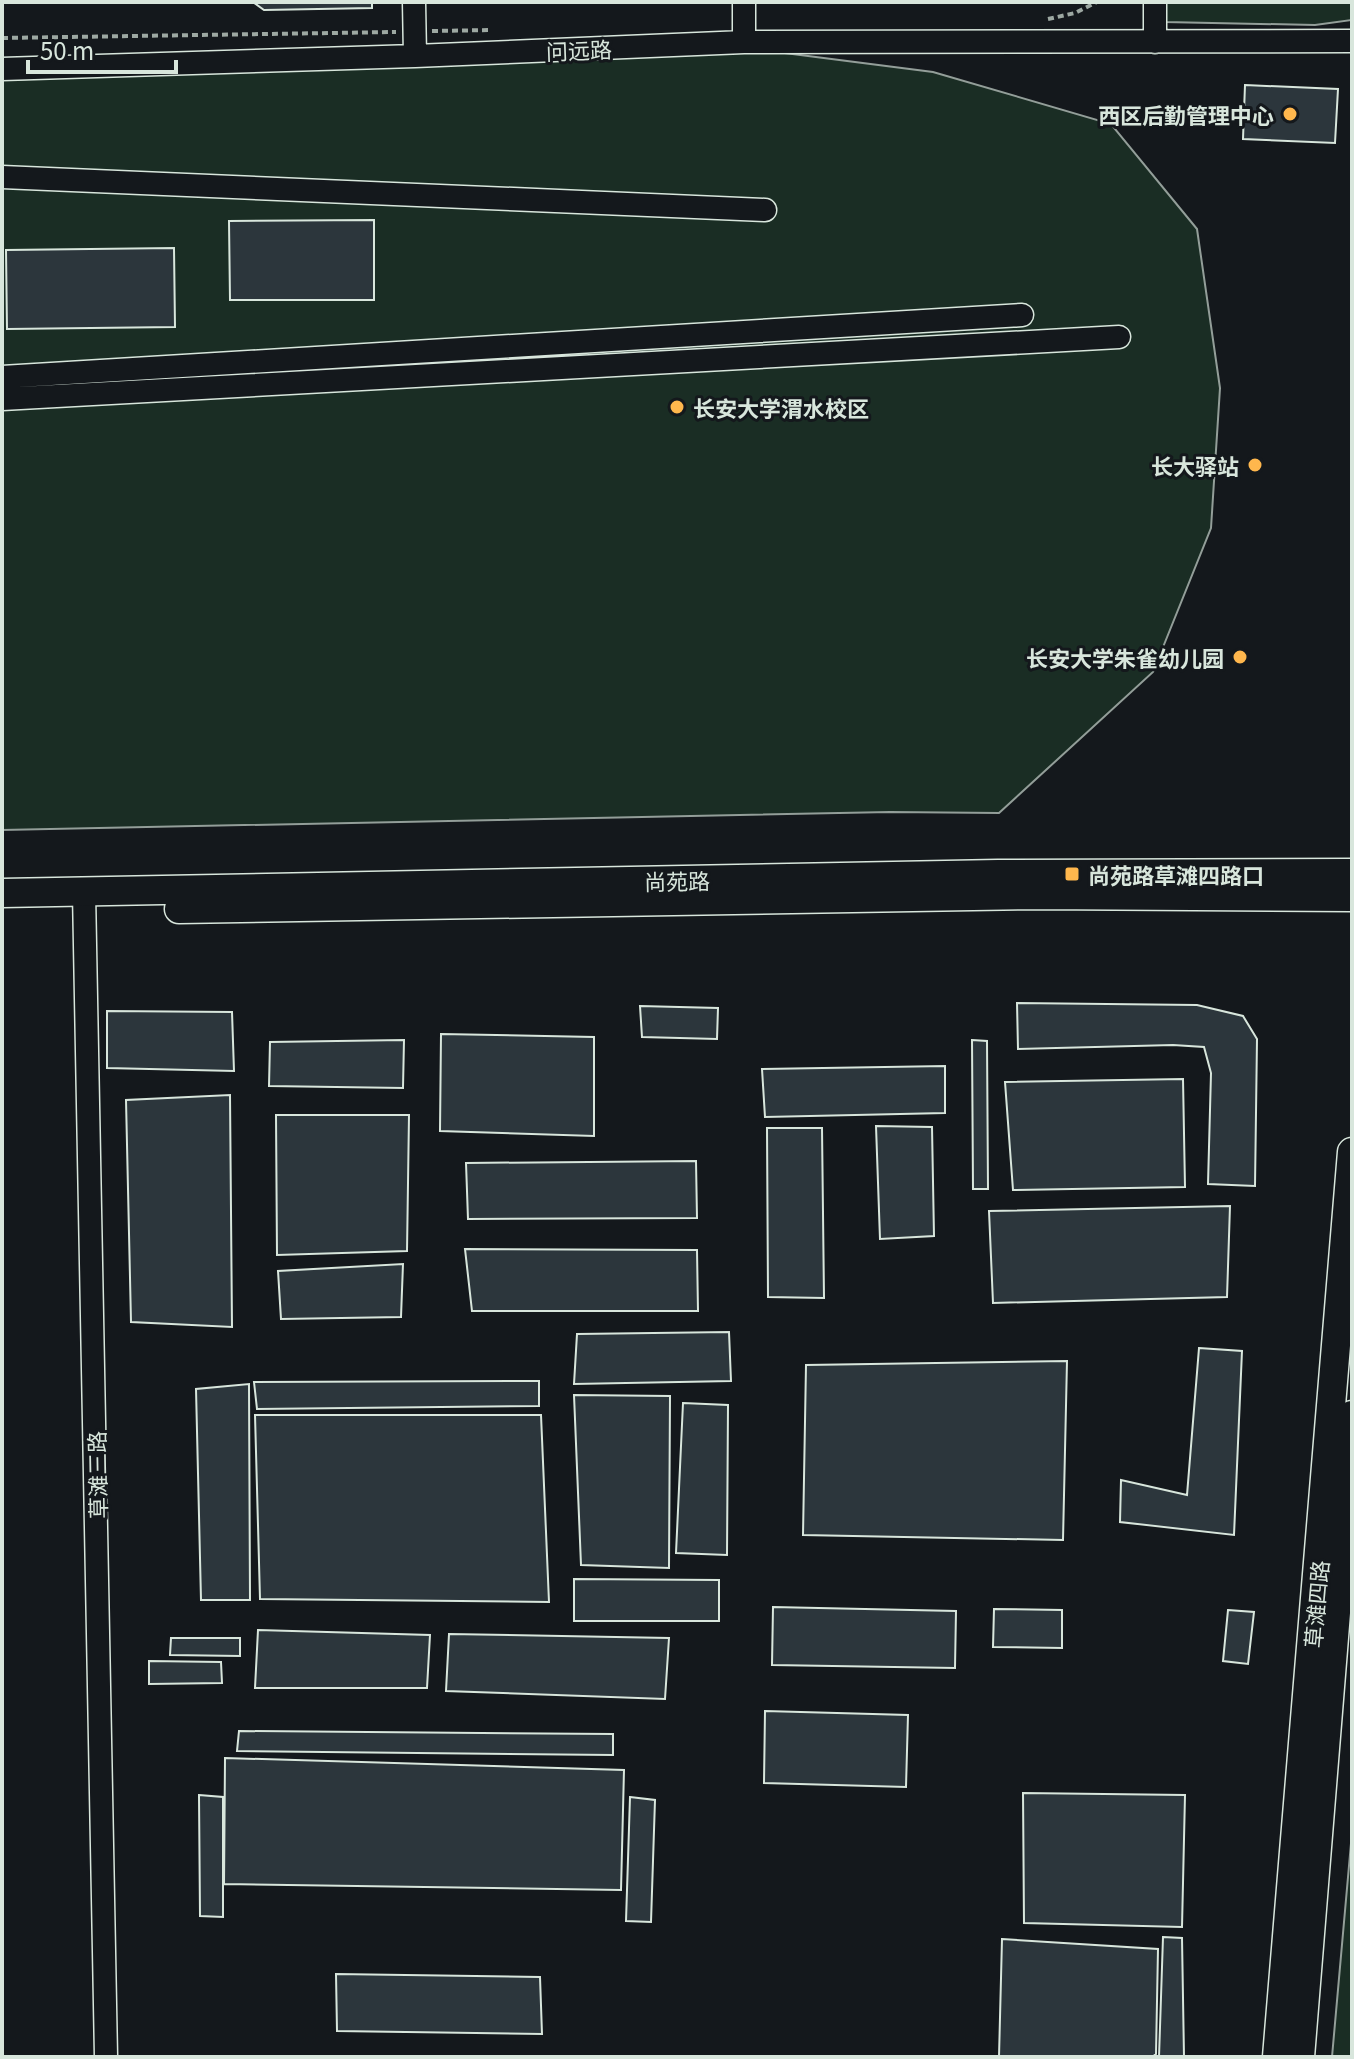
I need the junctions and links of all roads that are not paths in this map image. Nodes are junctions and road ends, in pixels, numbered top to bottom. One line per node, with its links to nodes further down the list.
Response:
1 (414, 2): 7 (street)
2 (744, 2): 5 (street)
3 (1155, 2): 6 (street)
4 (1352, 41): 6 (street, 问远路)
5 (744, 42): 6 (street, 问远路); 7 (street, 问远路)
6 (1155, 42)
7 (415, 56): 8 (street, 问远路)
8 (2, 69)
9 (2, 177): 10 (street)
10 (765, 210)
11 (1022, 315): 13 (street)
12 (1119, 337): 14 (street)
13 (2, 377)
14 (2, 399)
15 (1352, 873): 18 (main road, 尚苑路)
16 (2, 893): 18 (main road, 尚苑路)
17 (1352, 897): 18 (main road, 尚苑路)
18 (85, 902): 19 (main road, 尚苑路); 22 (street, 草滩三路)
19 (2, 912)
20 (1352, 1152): 23 (main road, 草滩四路)
21 (1352, 1415): 24 (main road, 草滩四路)
22 (106, 2057)
23 (1277, 2057)
24 (1300, 2057)

